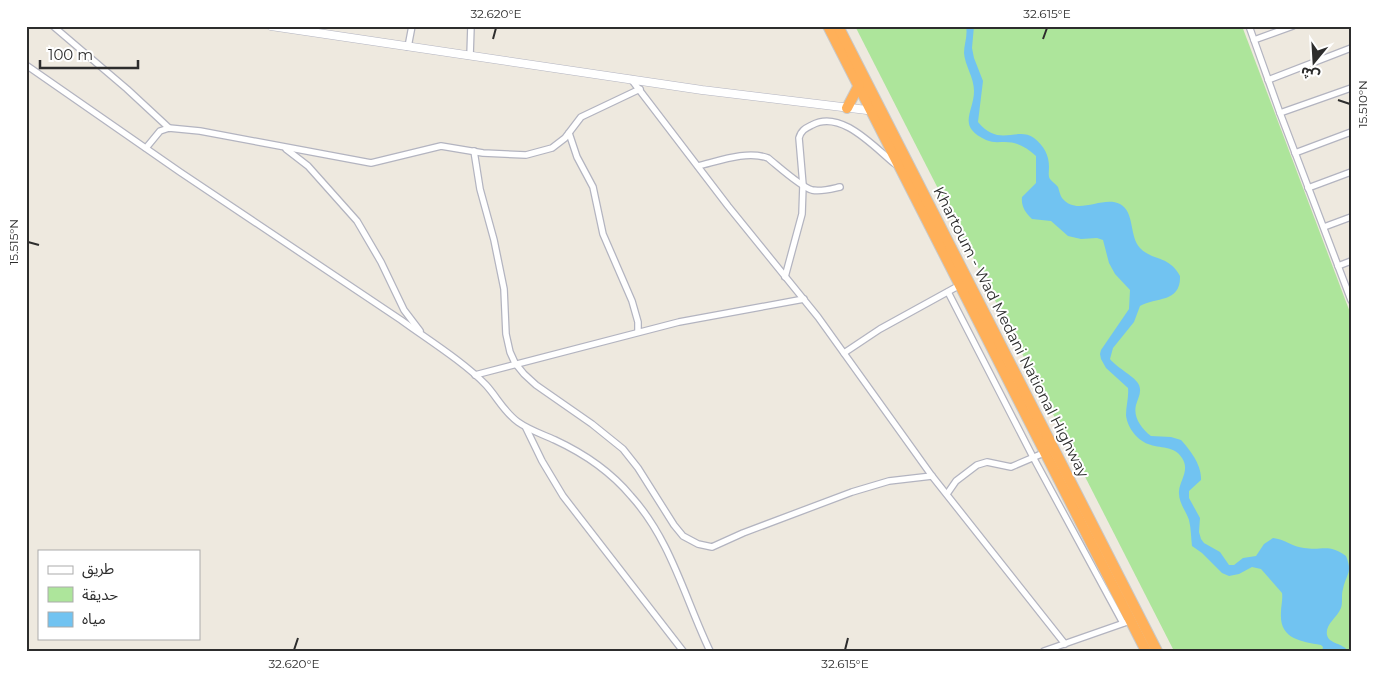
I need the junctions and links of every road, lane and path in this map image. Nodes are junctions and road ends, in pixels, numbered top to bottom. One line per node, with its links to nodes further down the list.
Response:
1 (53, 26): 22 (street)
2 (271, 26): 10 (street)
3 (412, 26): 10 (street)
4 (471, 26): 12 (street)
5 (828, 26): 16 (highway, Khartoum - Wad Medani National Highway)
6 (838, 26): 20 (highway, Khartoum - Wad Medani National Highway)
7 (1249, 26): 9 (street)
8 (1293, 26): 9 (street)
9 (1254, 40): 15 (street)
10 (408, 47): 12 (street)
11 (1351, 48): 15 (street)
12 (470, 56): 14 (street)
13 (26, 65): 25 (street)
14 (632, 79): 18 (street); 19 (street)
15 (1268, 80): 21 (street)
16 (859, 85): 19 (highway); 20 (highway, Khartoum - Wad Medani National Highway)
17 (1351, 88): 21 (street)
18 (640, 89): 24 (street); 29 (street)
19 (846, 108): 20 (street)
20 (876, 111): 30 (highway, Khartoum - Wad Medani National Highway); 54 (highway, Khartoum - Wad Medani National Highway)
21 (1280, 113): 28 (street)
22 (169, 128): 25 (street); 26 (street)
23 (1351, 132): 28 (street)
24 (569, 133): 27 (street); 44 (street)
25 (146, 148): 45 (street)
26 (284, 148): 27 (street); 45 (street)
27 (474, 151): 47 (street)
28 (1295, 153): 34 (street)
29 (698, 166): 32 (street); 39 (street)
30 (901, 168): 32 (street); 40 (highway, Khartoum - Wad Medani National Highway)
31 (1351, 172): 34 (street)
32 (803, 185): 33 (street); 39 (street)
33 (840, 187)
34 (1308, 188): 36 (street)
35 (1351, 217): 36 (street)
36 (1324, 227): 38 (street)
37 (1351, 261): 38 (street)
38 (1338, 266): 43 (street)
39 (785, 277): 42 (street)
40 (960, 285): 41 (street); 50 (highway, Khartoum - Wad Medani National Highway)
41 (948, 292): 46 (street); 51 (street)
42 (804, 300): 44 (street); 46 (street)
43 (1351, 300)
44 (638, 332): 47 (street)
45 (424, 337): 48 (street)
46 (844, 353): 52 (street)
47 (515, 363): 48 (street); 52 (street)
48 (475, 375): 49 (street)
49 (526, 427): 56 (street); 57 (street)
50 (1046, 452): 51 (street); 54 (highway, Khartoum - Wad Medani National Highway)
51 (1033, 457): 53 (street); 54 (street)
52 (932, 476): 53 (street)
53 (947, 494): 55 (street)
54 (1131, 620): 55 (street); 59 (highway, Khartoum - Wad Medani National Highway); 60 (highway, Khartoum - Wad Medani National Highway)
55 (1065, 644): 58 (street)
56 (682, 651)
57 (710, 651)
58 (1044, 651)
59 (1146, 651)
60 (1157, 651)

